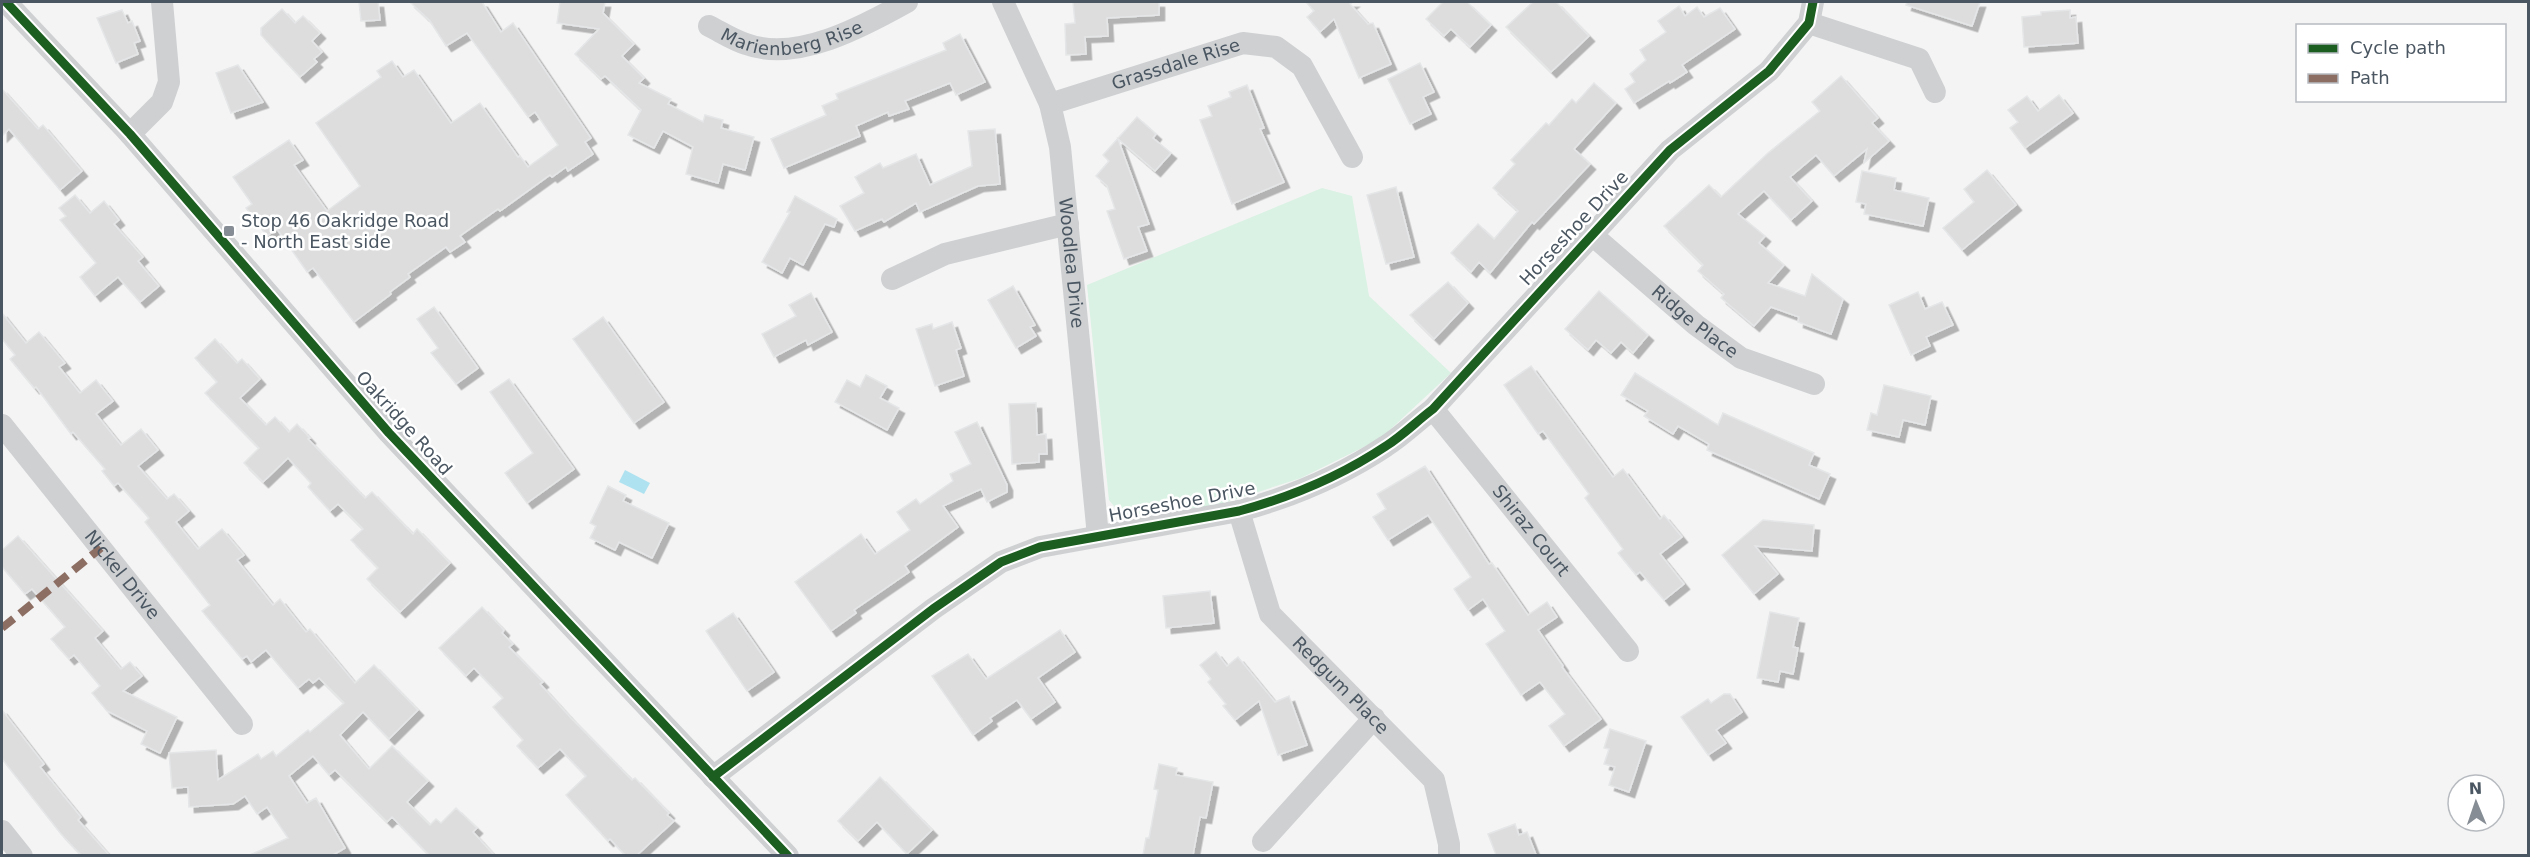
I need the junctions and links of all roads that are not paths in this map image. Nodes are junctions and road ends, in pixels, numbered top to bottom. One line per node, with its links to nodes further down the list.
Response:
1 (6, 2): 9 (street, Oakridge Road)
2 (162, 2): 9 (street)
3 (908, 2): 6 (street, Marienberg Rise)
4 (1003, 2): 8 (street, Woodlea Drive)
5 (1811, 12): 7 (street); 12 (street, Horseshoe Drive)
6 (709, 26)
7 (1935, 92)
8 (1050, 104): 10 (street, Grassdale Rise); 11 (street, Woodlea Drive)
9 (130, 134): 22 (street, Oakridge Road)
10 (1352, 157)
11 (1068, 224): 13 (street); 18 (street, Woodlea Drive)
12 (1591, 234): 14 (street, Ridge Place); 15 (street, Horseshoe Drive)
13 (892, 279)
14 (1814, 384)
15 (1433, 409): 17 (street, Horseshoe Drive); 19 (street, Shiraz Court)
16 (2, 425): 21 (street, Nickel Drive)
17 (1239, 511): 18 (street, Horseshoe Drive); 20 (street, Redgum Place)
18 (1098, 536): 22 (street, Horseshoe Drive)
19 (1628, 651)
20 (1374, 718): 24 (street); 27 (street, Redgum Place)
21 (242, 724)
22 (713, 777): 26 (street, Oakridge Road)
23 (2, 831): 25 (street)
24 (1263, 842)
25 (22, 855)
26 (789, 855)
27 (1449, 855)

